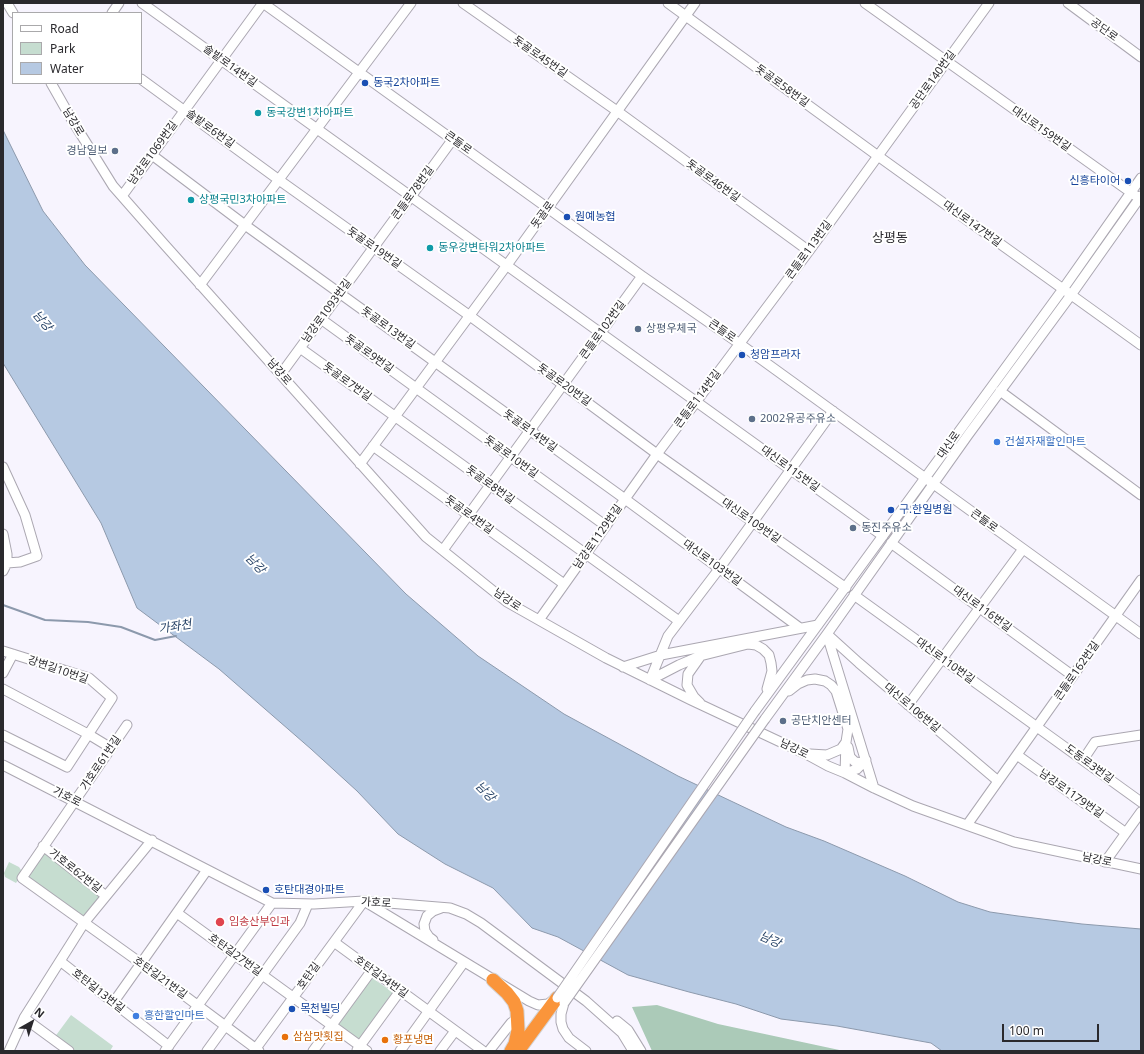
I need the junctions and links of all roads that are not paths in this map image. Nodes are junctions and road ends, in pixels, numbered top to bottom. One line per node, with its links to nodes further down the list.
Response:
1 (7, 3): 12 (street)
2 (119, 3): 13 (street)
3 (142, 3): 16 (street, 솔밭로14번길)
4 (263, 3): 16 (street, 남강로1069번길); 18 (street, 큰들로)
5 (412, 3): 18 (street)
6 (463, 3): 22 (street, 돗골로45번길)
7 (668, 3): 14 (street, 돗골로58번길)
8 (695, 3): 14 (street, 돗골로)
9 (865, 3): 17 (street, 대신로159번길)
10 (989, 3): 17 (street, 공단로140번길)
11 (1068, 3): 15 (street, 공단로)
12 (12, 12)
13 (113, 12)
14 (686, 16): 22 (street, 돗골로); 26 (street, 돗골로58번길)
15 (1141, 57)
16 (222, 60): 21 (street, 남강로1069번길); 23 (street, 솔밭로14번길)
17 (946, 62): 26 (street, 공단로140번길); 31 (street, 대신로159번길)
18 (360, 73): 23 (street); 24 (street, 큰들로)
19 (142, 80): 21 (street, 솔밭로6번길)
20 (53, 87): 29 (street, 남강로)
21 (184, 111): 25 (street, 남강로1069번길); 28 (street, 솔밭로6번길)
22 (617, 111): 32 (street, 돗골로); 35 (street, 돗골로46번길)
23 (317, 129): 28 (street); 30 (street, 솔밭로14번길)
24 (453, 139): 30 (street, 큰들로78번길); 32 (street, 큰들로)
25 (152, 155): 29 (street, 남강로1069번길); 33 (street, 돗골로13번길)
26 (878, 156): 35 (street, 큰들로113번길); 39 (street, 대신로147번길)
27 (1141, 178): 31 (street, 대신로)
28 (279, 180): 33 (street); 34 (street, 돗골로19번길)
29 (122, 196): 38 (street, 남강로)
30 (411, 197): 34 (street, 큰들로78번길); 36 (street, 솔밭로14번길)
31 (1137, 197): 39 (street, 대신로)
32 (548, 208): 36 (street, 돗골로); 37 (street, 큰들로)
33 (245, 225): 38 (street); 40 (street, 돗골로13번길)
34 (374, 247): 40 (street, 남강로1093번길); 41 (street, 돗골로19번길)
35 (809, 251): 44 (street, 큰들로113번길)
36 (507, 265): 41 (street, 돗골로); 43 (street, 대신로115번길)
37 (642, 276): 43 (street, 큰들로102번길); 44 (street, 큰들로)
38 (200, 285): 48 (street, 남강로)
39 (1067, 292): 45 (street, 대신로147번길); 51 (street, 대신로); 62 (street, 대신로)
40 (340, 293): 42 (street, 남강로1093번길); 47 (street, 돗골로13번길)
41 (470, 316): 47 (street, 돗골로); 49 (street, 돗골로20번길)
42 (321, 319): 46 (street, 남강로1093번길); 50 (street, 돗골로9번길)
43 (601, 333): 49 (street, 큰들로102번길); 52 (street, 대신로115번길)
44 (740, 344): 52 (street, 큰들로114번길); 53 (street, 큰들로)
45 (1141, 345)
46 (300, 348): 48 (street, 남강로1093번길); 54 (street, 돗골로7번길)
47 (435, 362): 50 (street, 돗골로); 55 (street, 돗골로14번길)
48 (281, 374): 59 (street, 남강로)
49 (563, 385): 55 (street, 큰들로102번길); 57 (street, 돗골로20번길)
50 (416, 388): 54 (street, 돗골로); 58 (street, 돗골로10번길)
51 (1000, 391): 63 (street, 대신로); 65 (street)
52 (696, 402): 57 (street, 큰들로114번길); 61 (street, 대신로115번길)
53 (833, 411): 61 (street); 62 (street, 큰들로)
54 (395, 416): 56 (street, 돗골로); 64 (street, 돗골로8번길)
55 (530, 430): 58 (street, 큰들로102번길); 66 (street, 돗골로14번길)
56 (373, 446): 59 (street, 돗골로); 67 (street, 돗골로4번길)
57 (657, 454): 66 (street, 남강로1129번길); 68 (street, 대신로109번길)
58 (511, 457): 64 (street, 큰들로102번길); 69 (street, 돗골로10번길)
59 (360, 464): 74 (street, 남강로)
60 (3, 467): 76 (street)
61 (790, 469): 68 (street); 71 (street, 대신로115번길)
62 (925, 478): 63 (street, 큰들로); 71 (street, 대신로)
63 (933, 484): 72 (street, 대신로); 73 (street, 큰들로)
64 (490, 485): 67 (street, 큰들로102번길); 75 (street, 돗골로8번길)
65 (1141, 495)
66 (625, 499): 69 (street, 남강로1129번길); 77 (street, 대신로103번길)
67 (469, 515): 74 (street, 큰들로102번길); 79 (street, 돗골로4번길)
68 (752, 522): 77 (street); 80 (street, 대신로109번길)
69 (606, 526): 75 (street, 남강로1129번길)
70 (3, 534): 76 (street)
71 (884, 536): 80 (street, 대신로)
72 (891, 543): 81 (street, 대신로); 82 (street, 대신로116번길)
73 (1023, 549): 82 (street); 83 (street, 큰들로)
74 (443, 550): 84 (street, 남강로)
75 (586, 554): 79 (street, 남강로1129번길); 85 (street, 돗골로8번길)
76 (5, 567)
77 (719, 569): 85 (street); 87 (street, 대신로103번길)
78 (1141, 580): 83 (street, 큰들로162번길)
79 (564, 584): 84 (street, 남강로1129번길)
80 (846, 588): 86 (street, 대신로)
81 (854, 595): 88 (street, 대신로); 94 (street, 대신로110번길)
82 (980, 608): 94 (street); 97 (street, 대신로116번길)
83 (1116, 616): 89 (street, 큰들로); 97 (street, 큰들로162번길)
84 (539, 620): 95 (street, 남강로)
85 (679, 621): 92 (street)
86 (818, 625): 87 (street); 100 (street, 대신로)
87 (800, 628): 92 (street)
88 (827, 634): 101 (street, 대신로); 102 (street, 대신로106번길); 114 (street)
89 (1141, 634)
90 (3, 651): 91 (street, 강변길10번길)
91 (13, 654): 96 (street); 106 (street, 강변길10번길)
92 (661, 655): 95 (street); 98 (street)
93 (700, 656): 98 (street); 100 (street); 103 (street)
94 (942, 659): 102 (street); 105 (street, 대신로110번길)
95 (623, 667): 98 (street, 남강로)
96 (3, 673)
97 (1073, 676): 105 (street, 큰들로162번길)
98 (650, 680): 103 (street, 남강로)
99 (3, 689): 106 (street)
100 (763, 700): 147 (street, 대신로, bridge)
101 (776, 704): 109 (street); 147 (street, 대신로, bridge)
102 (908, 705): 117 (street, 대신로106번길)
103 (703, 706): 111 (street, 남강로)
104 (127, 725): 110 (street, 가호로61번길)
105 (1037, 727): 112 (street); 113 (street, 도동로3번길)
106 (88, 734): 107 (street, 강변길10번길); 110 (street)
107 (3, 735)
108 (1141, 735): 113 (street)
109 (846, 742): 111 (street); 114 (street); 116 (street)
110 (111, 748): 119 (street, 가호로61번길)
111 (806, 754): 116 (street, 남강로)
112 (1016, 755): 117 (street); 123 (street, 남강로1179번길)
113 (1083, 760): 120 (street, 도동로3번길)
114 (865, 761): 116 (street); 118 (street)
115 (3, 765): 119 (street, 가호로)
116 (845, 773): 118 (street, 남강로)
117 (998, 781): 122 (street)
118 (874, 788): 122 (street, 남강로)
119 (75, 801): 124 (street, 가호로); 125 (street, 가호로62번길)
120 (1141, 802)
121 (1141, 812): 123 (street)
122 (967, 825): 126 (street, 남강로)
123 (1126, 833): 126 (street)
124 (152, 840): 128 (street, 가호로); 129 (street)
125 (43, 846): 129 (street, 가호로62번길); 135 (street, 가호로62번길)
126 (1105, 862): 127 (street, 남강로)
127 (1141, 869)
128 (208, 870): 131 (street, 가호로); 134 (street)
129 (106, 896): 135 (street)
130 (364, 901): 132 (street, 가호로); 133 (street, 가호로); 136 (street, 호탄길); 137 (street)
131 (272, 903): 132 (street, 가호로); 138 (street)
132 (308, 904): 143 (street)
133 (444, 908): 137 (street); 159 (street, 가호로)
134 (177, 913): 138 (street, 호탄길27번길); 141 (street)
135 (84, 922): 139 (street); 141 (street, 호탄길21번길)
136 (334, 942): 142 (street, 호탄길34번길); 146 (street, 호탄길)
137 (451, 954): 140 (street)
138 (234, 955): 143 (street, 호탄길27번길); 149 (street)
139 (60, 961): 148 (street, 호탄길13번길); 151 (street)
140 (464, 962): 144 (street); 150 (street)
141 (142, 964): 148 (street); 149 (street, 호탄길21번길)
142 (372, 970): 145 (street, 호탄길34번길); 153 (street)
143 (263, 975): 146 (street, 호탄길27번길); 154 (street)
144 (493, 980): 147 (street); 152 (highway)
145 (400, 991): 150 (street, 호탄길34번길); 157 (street)
146 (294, 997): 153 (street, 호탄길27번길); 158 (street, 호탄길)
147 (560, 1001): 169 (highway); 170 (highway); 171 (street)
148 (113, 1003): 156 (street, 호탄길13번길)
149 (198, 1006): 154 (street, 호탄길21번길); 156 (street)
150 (429, 1011): 155 (street, 호탄길34번길); 164 (street)
151 (24, 1018): 160 (street); 161 (street)
152 (518, 1018): 167 (street); 168 (highway)
153 (331, 1025): 157 (street, 호탄길27번길); 163 (street)
154 (225, 1026): 158 (street, 호탄길21번길); 162 (street)
155 (455, 1031): 165 (street); 166 (street, 호탄길34번길)
156 (167, 1048)
157 (361, 1049)
158 (256, 1050)
159 (635, 1050)
160 (9, 1051)
161 (69, 1051)
162 (207, 1051)
163 (313, 1051)
164 (400, 1051)
165 (440, 1051)
166 (483, 1051)
167 (489, 1051)
168 (511, 1051)
169 (518, 1051)
170 (529, 1051)
171 (586, 1051)

